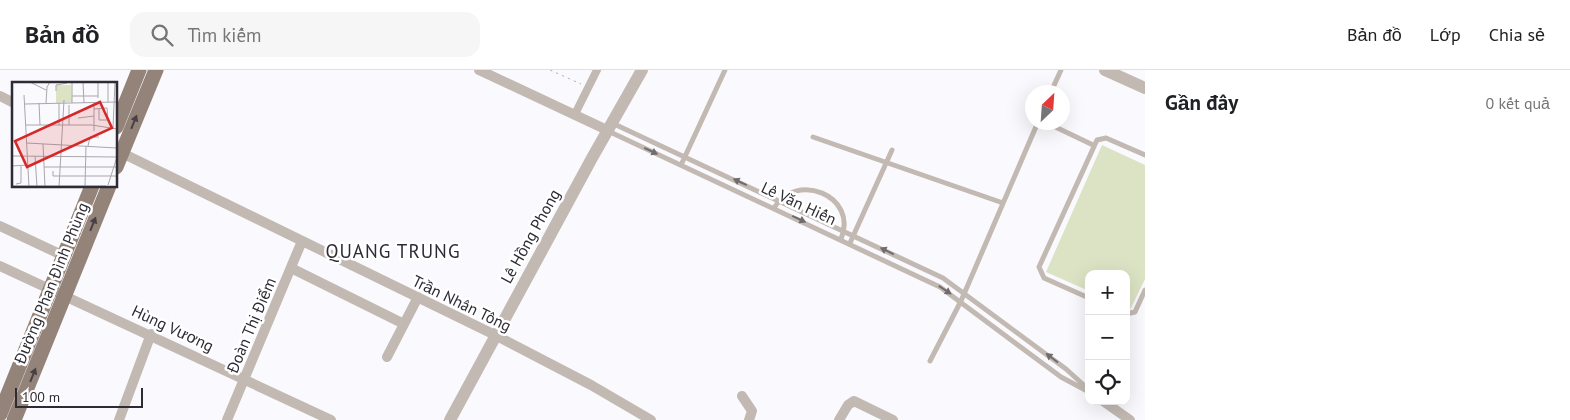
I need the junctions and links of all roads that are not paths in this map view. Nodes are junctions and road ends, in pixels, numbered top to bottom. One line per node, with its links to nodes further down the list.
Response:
1 (139, 70): 16 (main road)
2 (156, 70): 23 (main road, one-way to 2)
3 (479, 70): 15 (street, Lê Văn Hiến)
4 (597, 70): 15 (street)
5 (642, 70): 17 (street, Lê Hồng Phong)
6 (725, 70): 25 (lane)
7 (1060, 70): 11 (lane)
8 (1105, 70): 9 (street)
9 (1119, 72): 10 (street); 12 (street)
10 (1145, 82)
11 (1054, 85)
12 (1145, 88)
13 (0, 96): 14 (street)
14 (12, 102)
15 (575, 114): 17 (street, Lê Văn Hiến)
16 (118, 122)
17 (609, 127): 25 (lane, Lê Văn Hiến); 28 (lane, Lê Văn Hiến, one-way to 28); 52 (street, Lê Hồng Phong)
18 (1035, 130): 32 (lane)
19 (1061, 130): 21 (lane)
20 (813, 138): 27 (lane)
21 (1093, 145): 24 (lane); 46 (lane)
22 (892, 150): 27 (lane)
23 (122, 153): 26 (main road); 38 (street, Trần Nhân Tông)
24 (1145, 155)
25 (684, 157): 28 (lane); 31 (lane, Lê Văn Hiến, one-way to 25)
26 (118, 163)
27 (887, 163): 32 (lane); 36 (lane)
28 (681, 165): 33 (lane, Lê Văn Hiến)
29 (91, 188): 40 (main road, Đường Phan Đình Phùng)
30 (108, 188): 44 (main road, Đường Phan Đình Phùng, one-way to 30)
31 (779, 200): 33 (lane); 35 (lane, Lê Văn Hiến); 35 (lane)
32 (1004, 203): 45 (lane)
33 (774, 208): 37 (lane, Lê Văn Hiến, one-way to 37)
34 (0, 226): 40 (street)
35 (844, 230): 36 (lane, Lê Văn Hiến); 37 (lane)
36 (854, 235): 39 (lane); 45 (lane, Lê Văn Hiến, one-way to 36)
37 (841, 239): 39 (lane, Lê Văn Hiến)
38 (302, 241): 42 (street, Đoàn Thị Điểm); 47 (street, Trần Nhân Tông)
39 (850, 243): 48 (lane, Lê Văn Hiến, one-way to 48)
40 (64, 256): 44 (main road, Đường Phan Đình Phùng)
41 (0, 266): 44 (street, Hùng Vương)
42 (291, 268): 50 (street); 55 (street, Đoàn Thị Điểm)
43 (1145, 290): 49 (lane)
44 (58, 291): 51 (street, Hùng Vương); 58 (main road, Đường Phan Đình Phùng); 63 (main road, Đường Phan Đình Phùng, one-way to 44)
45 (964, 292): 48 (lane); 56 (lane, Lê Văn Hiến, one-way to 45)
46 (1085, 296)
47 (418, 297): 50 (street); 52 (street, Trần Nhân Tông)
48 (961, 301): 54 (lane); 57 (lane, Lê Văn Hiến)
49 (1130, 313)
50 (404, 324): 53 (street)
51 (151, 334): 55 (street, Hùng Vương); 64 (street)
52 (495, 335): 67 (street, Lê Hồng Phong); 68 (street, Trần Nhân Tông)
53 (387, 357)
54 (930, 361)
55 (244, 378): 65 (street, Đoàn Thị Điểm); 66 (street, Hùng Vương)
56 (1085, 387)
57 (1085, 389)
58 (4, 395): 61 (main road, Đường Phan Đình Phùng)
59 (742, 396): 69 (street)
60 (1109, 405): 71 (street)
61 (0, 414)
62 (889, 419): 70 (street)
63 (14, 420)
64 (119, 420)
65 (227, 420)
66 (332, 420)
67 (450, 420)
68 (651, 420)
69 (749, 420)
70 (839, 420)
71 (1130, 420)

